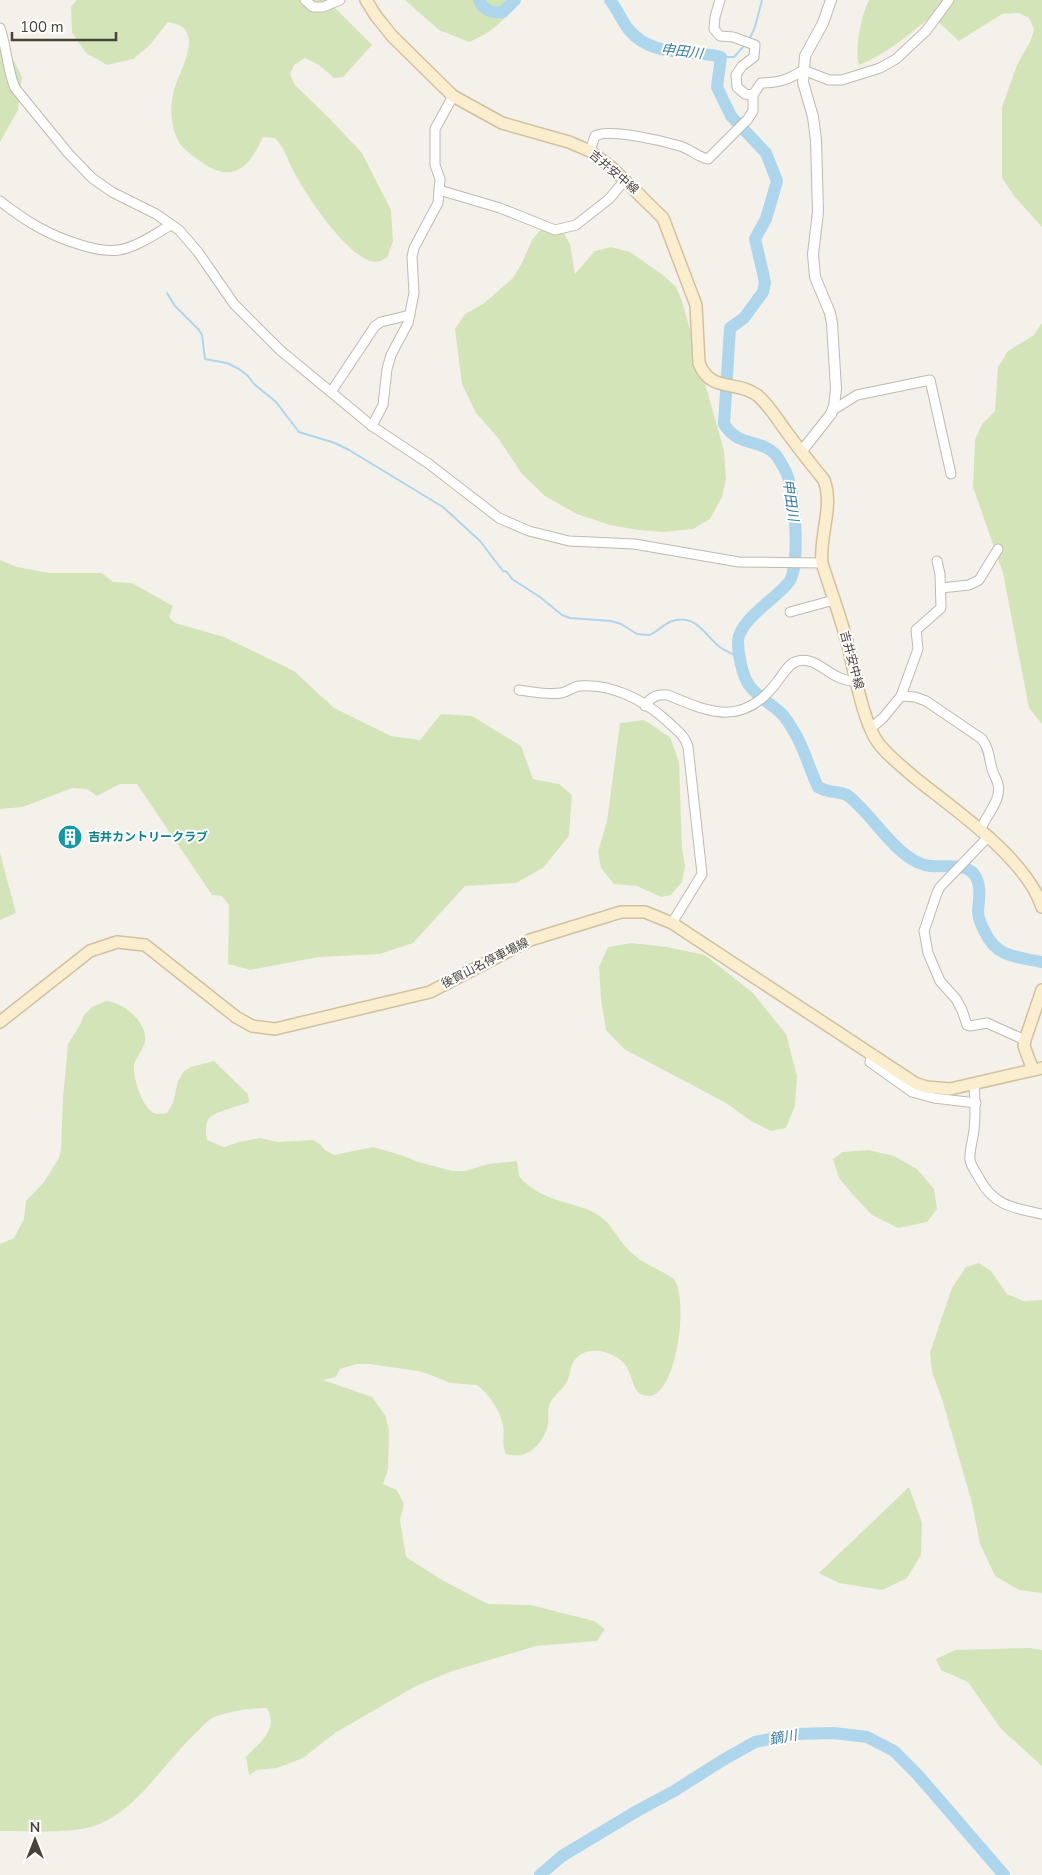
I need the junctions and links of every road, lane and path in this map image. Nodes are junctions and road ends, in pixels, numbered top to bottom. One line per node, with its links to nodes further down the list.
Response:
1 (305, 0): 2 (street)
2 (340, 0)
3 (366, 0): 10 (main road, 吉井安中線)
4 (720, 0): 9 (street)
5 (832, 0): 8 (street)
6 (949, 0): 8 (street)
7 (0, 28): 15 (street)
8 (803, 70): 9 (street); 18 (street)
9 (753, 95): 11 (street)
10 (453, 96): 11 (main road, 吉井安中線); 13 (street)
11 (590, 151): 12 (main road, 吉井安中線)
12 (625, 180): 13 (street); 20 (main road, 吉井安中線)
13 (439, 190): 16 (street)
14 (0, 201): 15 (street)
15 (171, 225): 17 (street)
16 (410, 315): 17 (street); 19 (street)
17 (331, 392): 19 (street)
18 (832, 410): 20 (street); 21 (street)
19 (372, 426): 24 (street)
20 (801, 452): 24 (main road, 吉井安中線)
21 (951, 474)
22 (998, 548): 25 (street)
23 (937, 561): 25 (street)
24 (816, 562): 26 (main road, 吉井安中線)
25 (941, 588): 30 (street)
26 (834, 600): 27 (street); 28 (main road, 吉井安中線)
27 (790, 612)
28 (858, 682): 31 (street); 32 (main road, 吉井安中線)
29 (519, 690): 31 (street)
30 (901, 696): 32 (street); 33 (street)
31 (645, 706): 35 (street)
32 (871, 728): 33 (main road, 吉井安中線)
33 (984, 834): 34 (main road, 吉井安中線); 38 (street)
34 (1042, 905)
35 (672, 923): 37 (main road, 後賀山名停車場線); 39 (main road, 後賀山名停車場線)
36 (1042, 990): 38 (main road)
37 (0, 1022)
38 (1025, 1040): 40 (main road)
39 (872, 1054): 41 (main road, 後賀山名停車場線); 42 (street)
40 (1038, 1069): 41 (main road, 後賀山名停車場線)
41 (974, 1084): 42 (street)
42 (976, 1103): 43 (street)
43 (1042, 1214)

